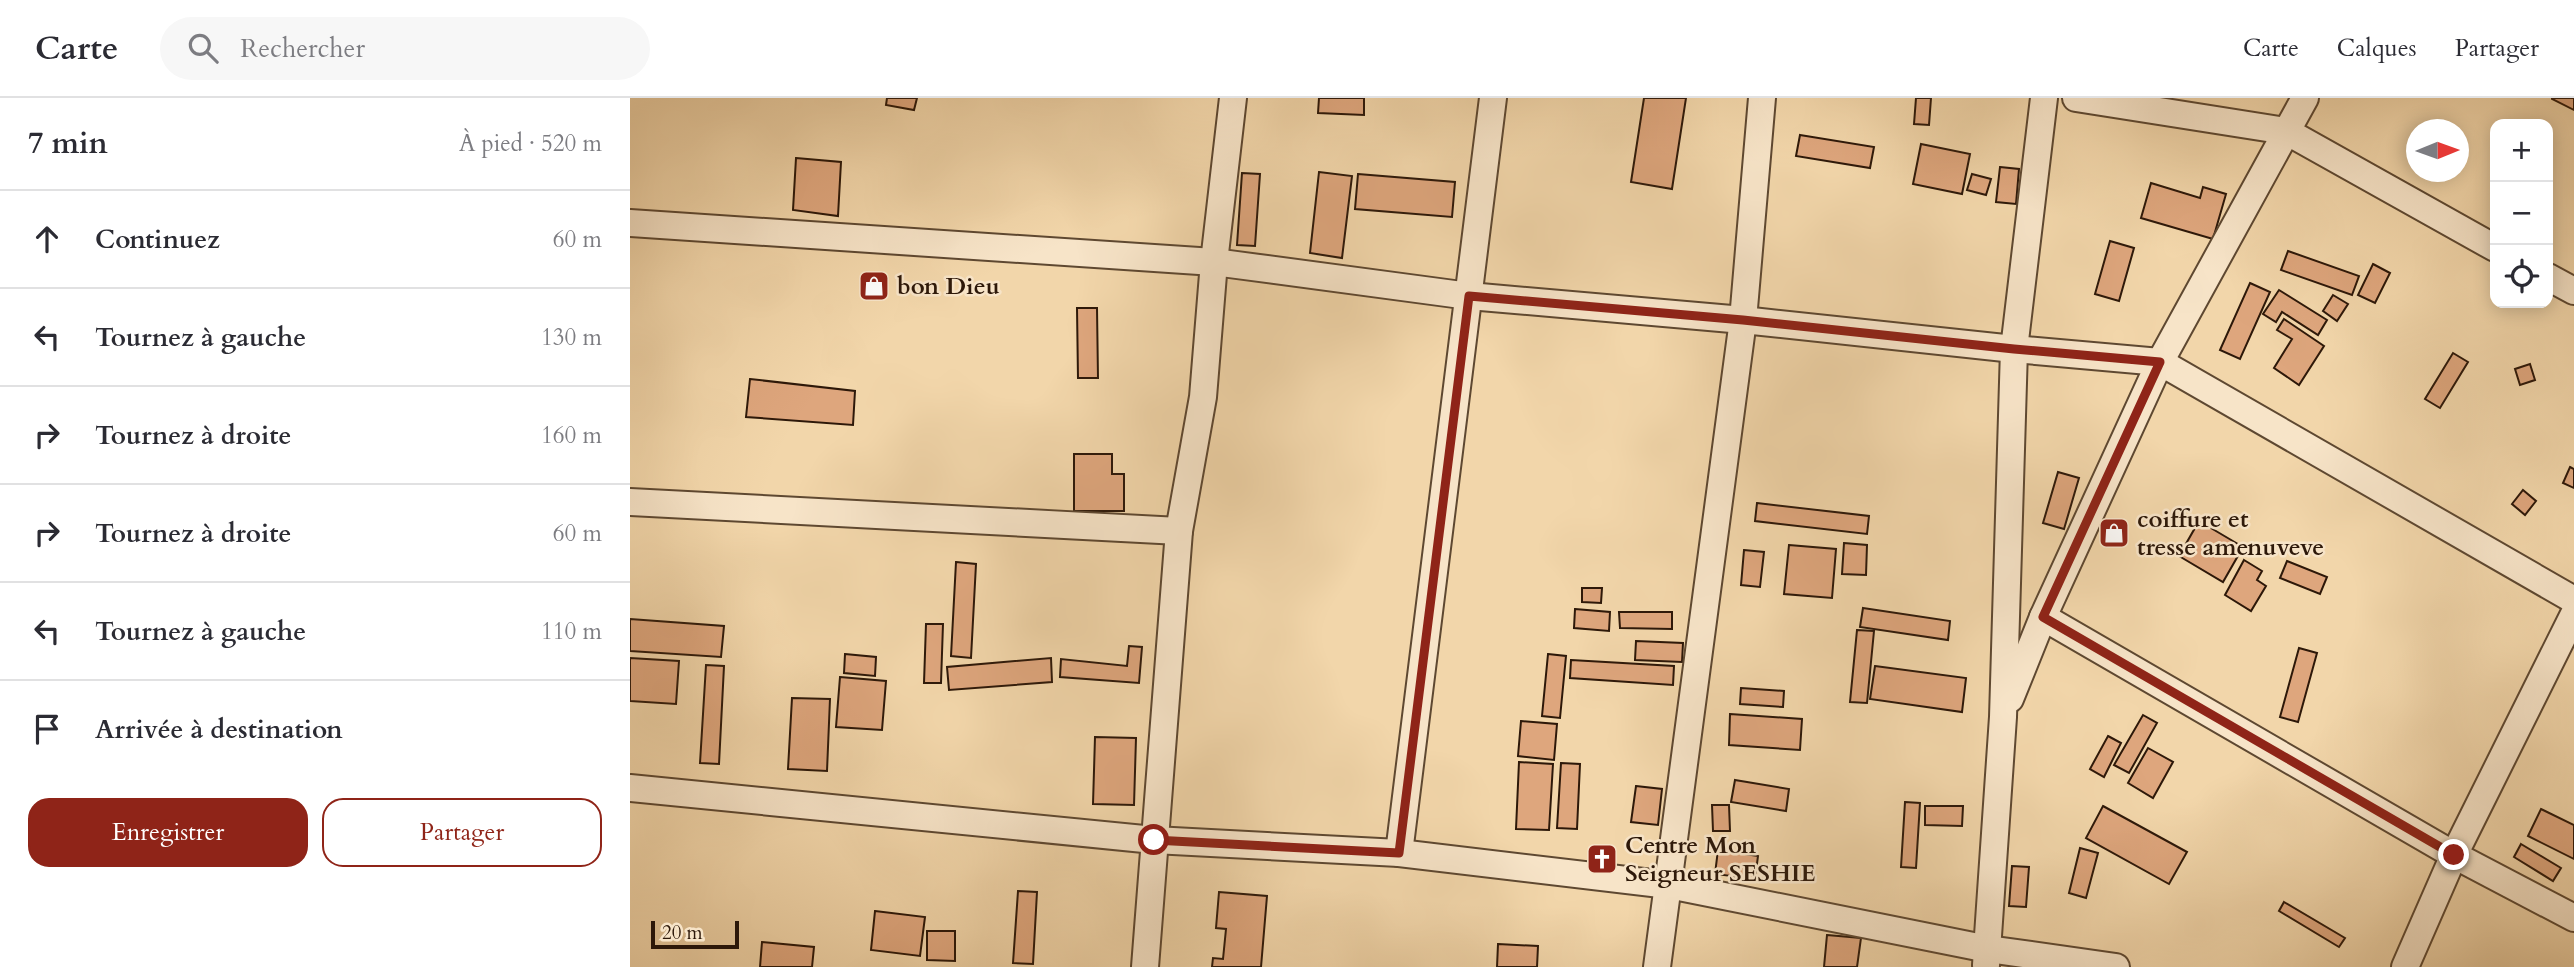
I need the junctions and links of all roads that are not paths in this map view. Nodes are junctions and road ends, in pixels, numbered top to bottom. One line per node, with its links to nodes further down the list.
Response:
1 (1233, 98): 10 (street)
2 (1493, 98): 13 (street)
3 (1762, 98): 14 (street)
4 (2044, 98): 15 (street)
5 (2076, 98): 7 (street)
6 (2305, 98): 7 (street)
7 (2286, 131): 9 (street); 16 (street)
8 (630, 223): 10 (street)
9 (2490, 245)
10 (1214, 262): 13 (street); 18 (street)
11 (2553, 280): 12 (street)
12 (2574, 291)
13 (1469, 296): 14 (street); 25 (street)
14 (1743, 320): 15 (street); 27 (street)
15 (2014, 349): 16 (street); 22 (street)
16 (2160, 362): 19 (street); 21 (street)
17 (630, 502): 18 (street)
18 (1178, 531): 24 (street)
19 (2574, 600)
20 (2574, 614): 26 (street)
21 (2043, 617): 22 (street); 26 (street)
22 (2003, 717): 29 (street)
23 (630, 788): 24 (street)
24 (1154, 840): 25 (street); 30 (street)
25 (1399, 853): 27 (street)
26 (2454, 855): 28 (street); 33 (street)
27 (1669, 885): 29 (street); 31 (street)
28 (2574, 918)
29 (1987, 958): 32 (street)
30 (1145, 967)
31 (1657, 967)
32 (2116, 967)
33 (2404, 967)

